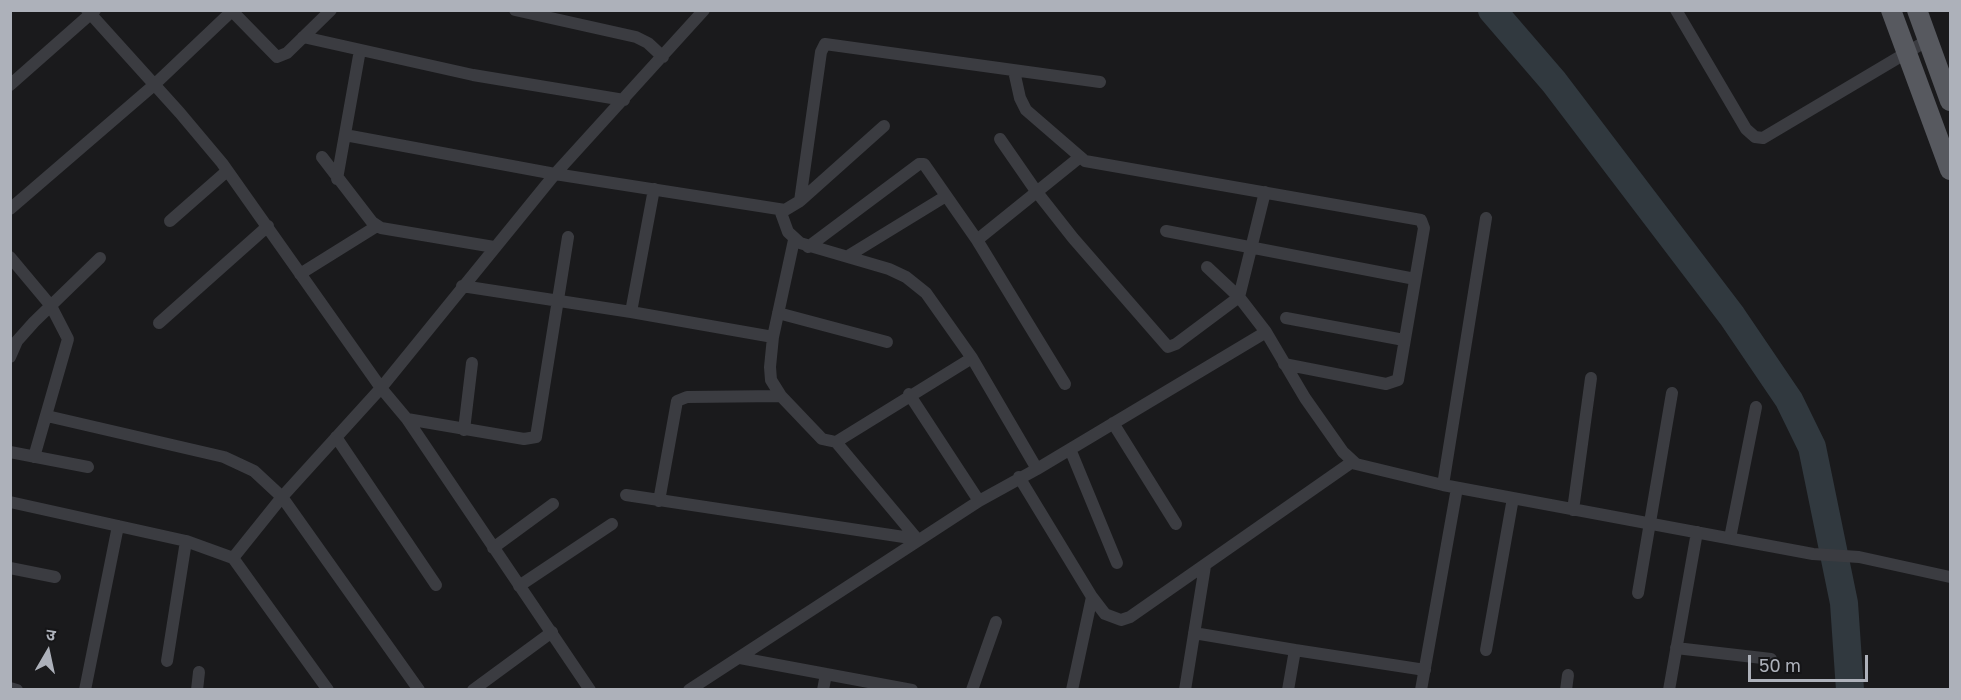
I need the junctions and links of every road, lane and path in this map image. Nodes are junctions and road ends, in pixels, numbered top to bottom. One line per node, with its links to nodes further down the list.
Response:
1 (331, 10): 9 (street)
2 (515, 10): 13 (street)
3 (704, 10): 13 (street)
4 (1676, 10): 12 (street)
5 (1891, 10): 12 (main road)
6 (1917, 10): 10 (main road)
7 (232, 11): 9 (street); 17 (street)
8 (90, 12): 16 (street); 17 (street)
9 (303, 37): 11 (street)
10 (1928, 40): 12 (street); 19 (main road)
11 (360, 50): 18 (street); 21 (street)
12 (1907, 54): 25 (main road)
13 (663, 57): 18 (street)
14 (1014, 71): 15 (street); 24 (street); 33 (street)
15 (1100, 82)
16 (10, 85)
17 (154, 85): 26 (street); 34 (street)
18 (624, 100): 27 (street)
19 (1950, 101)
20 (884, 126): 33 (street)
21 (345, 135): 27 (street); 28 (street)
22 (1000, 139): 30 (street)
23 (322, 157): 28 (street)
24 (1080, 157): 30 (street); 31 (street)
25 (1950, 170)
26 (227, 171): 37 (street); 38 (street)
27 (555, 174): 29 (street); 46 (street)
28 (337, 179): 39 (street)
29 (654, 189): 35 (street); 57 (street)
30 (1036, 191): 43 (street); 54 (street)
31 (1265, 192): 45 (street); 52 (street)
32 (946, 196): 43 (street); 44 (street); 47 (street)
33 (800, 201): 35 (street)
34 (10, 209)
35 (780, 210): 42 (street)
36 (1486, 218): 89 (street)
37 (170, 221)
38 (268, 226): 51 (street); 60 (street)
39 (377, 226): 46 (street); 51 (street)
40 (1166, 231): 45 (street)
41 (568, 237): 55 (street)
42 (794, 240): 44 (street); 58 (street)
43 (977, 240): 70 (street)
44 (808, 247): 47 (street)
45 (1252, 247): 52 (street); 54 (street)
46 (494, 248): 53 (street)
47 (848, 256): 66 (street)
48 (10, 257): 56 (street)
49 (100, 258): 56 (street)
50 (1207, 267): 54 (street)
51 (300, 274): 71 (street)
52 (1414, 279): 63 (street)
53 (462, 286): 55 (street); 71 (street)
54 (1239, 297): 61 (street)
55 (559, 303): 57 (street); 79 (street)
56 (51, 306): 65 (street); 76 (street)
57 (631, 312): 62 (street)
58 (778, 313): 62 (street); 64 (street)
59 (1286, 318): 63 (street)
60 (159, 323)
61 (1266, 332): 68 (street); 78 (street)
62 (773, 337): 74 (street)
63 (1404, 340): 68 (street)
64 (887, 342)
65 (10, 357)
66 (972, 358): 73 (street); 87 (street)
67 (472, 363): 79 (street)
68 (1284, 364): 85 (street)
69 (1591, 378): 98 (street)
70 (1065, 384)
71 (381, 388): 77 (street); 80 (street)
72 (1672, 393): 99 (street)
73 (909, 394): 81 (street); 95 (street)
74 (781, 396): 81 (street); 94 (street)
75 (1756, 407): 104 (street)
76 (47, 416): 84 (street); 92 (street)
77 (407, 419): 79 (street); 107 (street)
78 (1113, 423): 82 (street); 101 (street)
79 (464, 430)
80 (336, 437): 92 (street); 114 (street)
81 (836, 442): 106 (street)
82 (1070, 449): 87 (street); 109 (street)
83 (10, 452): 84 (street)
84 (34, 457): 86 (street)
85 (1352, 462): 89 (street); 110 (street)
86 (88, 467)
87 (1037, 469): 88 (street)
88 (1019, 477): 95 (street); 117 (street)
89 (1443, 485): 90 (street)
90 (1457, 488): 93 (street); 127 (street)
91 (626, 495): 94 (street)
92 (282, 497): 108 (street); 137 (street)
93 (1513, 498): 98 (street); 123 (street)
94 (659, 501): 106 (street)
95 (979, 501): 106 (street)
96 (10, 502): 102 (street)
97 (553, 504): 107 (street)
98 (1573, 510): 99 (street)
99 (1650, 523): 103 (street); 116 (street)
100 (612, 524): 115 (street)
101 (1176, 524)
102 (117, 526): 105 (street); 134 (street)
103 (1697, 532): 104 (street); 121 (street)
104 (1730, 538): 113 (street)
105 (186, 541): 108 (street); 126 (street)
106 (918, 541): 124 (street)
107 (493, 548): 115 (street)
108 (233, 558): 136 (street)
109 (1117, 563)
110 (1204, 566): 117 (street); 120 (street)
111 (10, 568): 112 (street)
112 (55, 577)
113 (1950, 577)
114 (436, 585)
115 (519, 586): 119 (street)
116 (1638, 593)
117 (1092, 597): 144 (street)
118 (996, 622): 143 (street)
119 (552, 632): 138 (street); 139 (street)
120 (1194, 633): 122 (street); 145 (street)
121 (1676, 648): 125 (street); 149 (street)
122 (1295, 650): 127 (street); 146 (street)
123 (1486, 650)
124 (740, 658): 129 (street); 140 (street)
125 (1771, 659)
126 (167, 661)
127 (1425, 670): 147 (street)
128 (199, 672): 135 (street)
129 (826, 674): 132 (street); 141 (street)
130 (1568, 675): 148 (street)
131 (10, 688): 133 (street)
132 (894, 688): 142 (street)
133 (17, 690)
134 (85, 690)
135 (197, 690)
136 (328, 690)
137 (419, 690)
138 (473, 690)
139 (590, 690)
140 (689, 690)
141 (823, 690)
142 (912, 690)
143 (972, 690)
144 (1072, 690)
145 (1185, 690)
146 (1288, 690)
147 (1420, 690)
148 (1566, 690)
149 (1669, 690)

